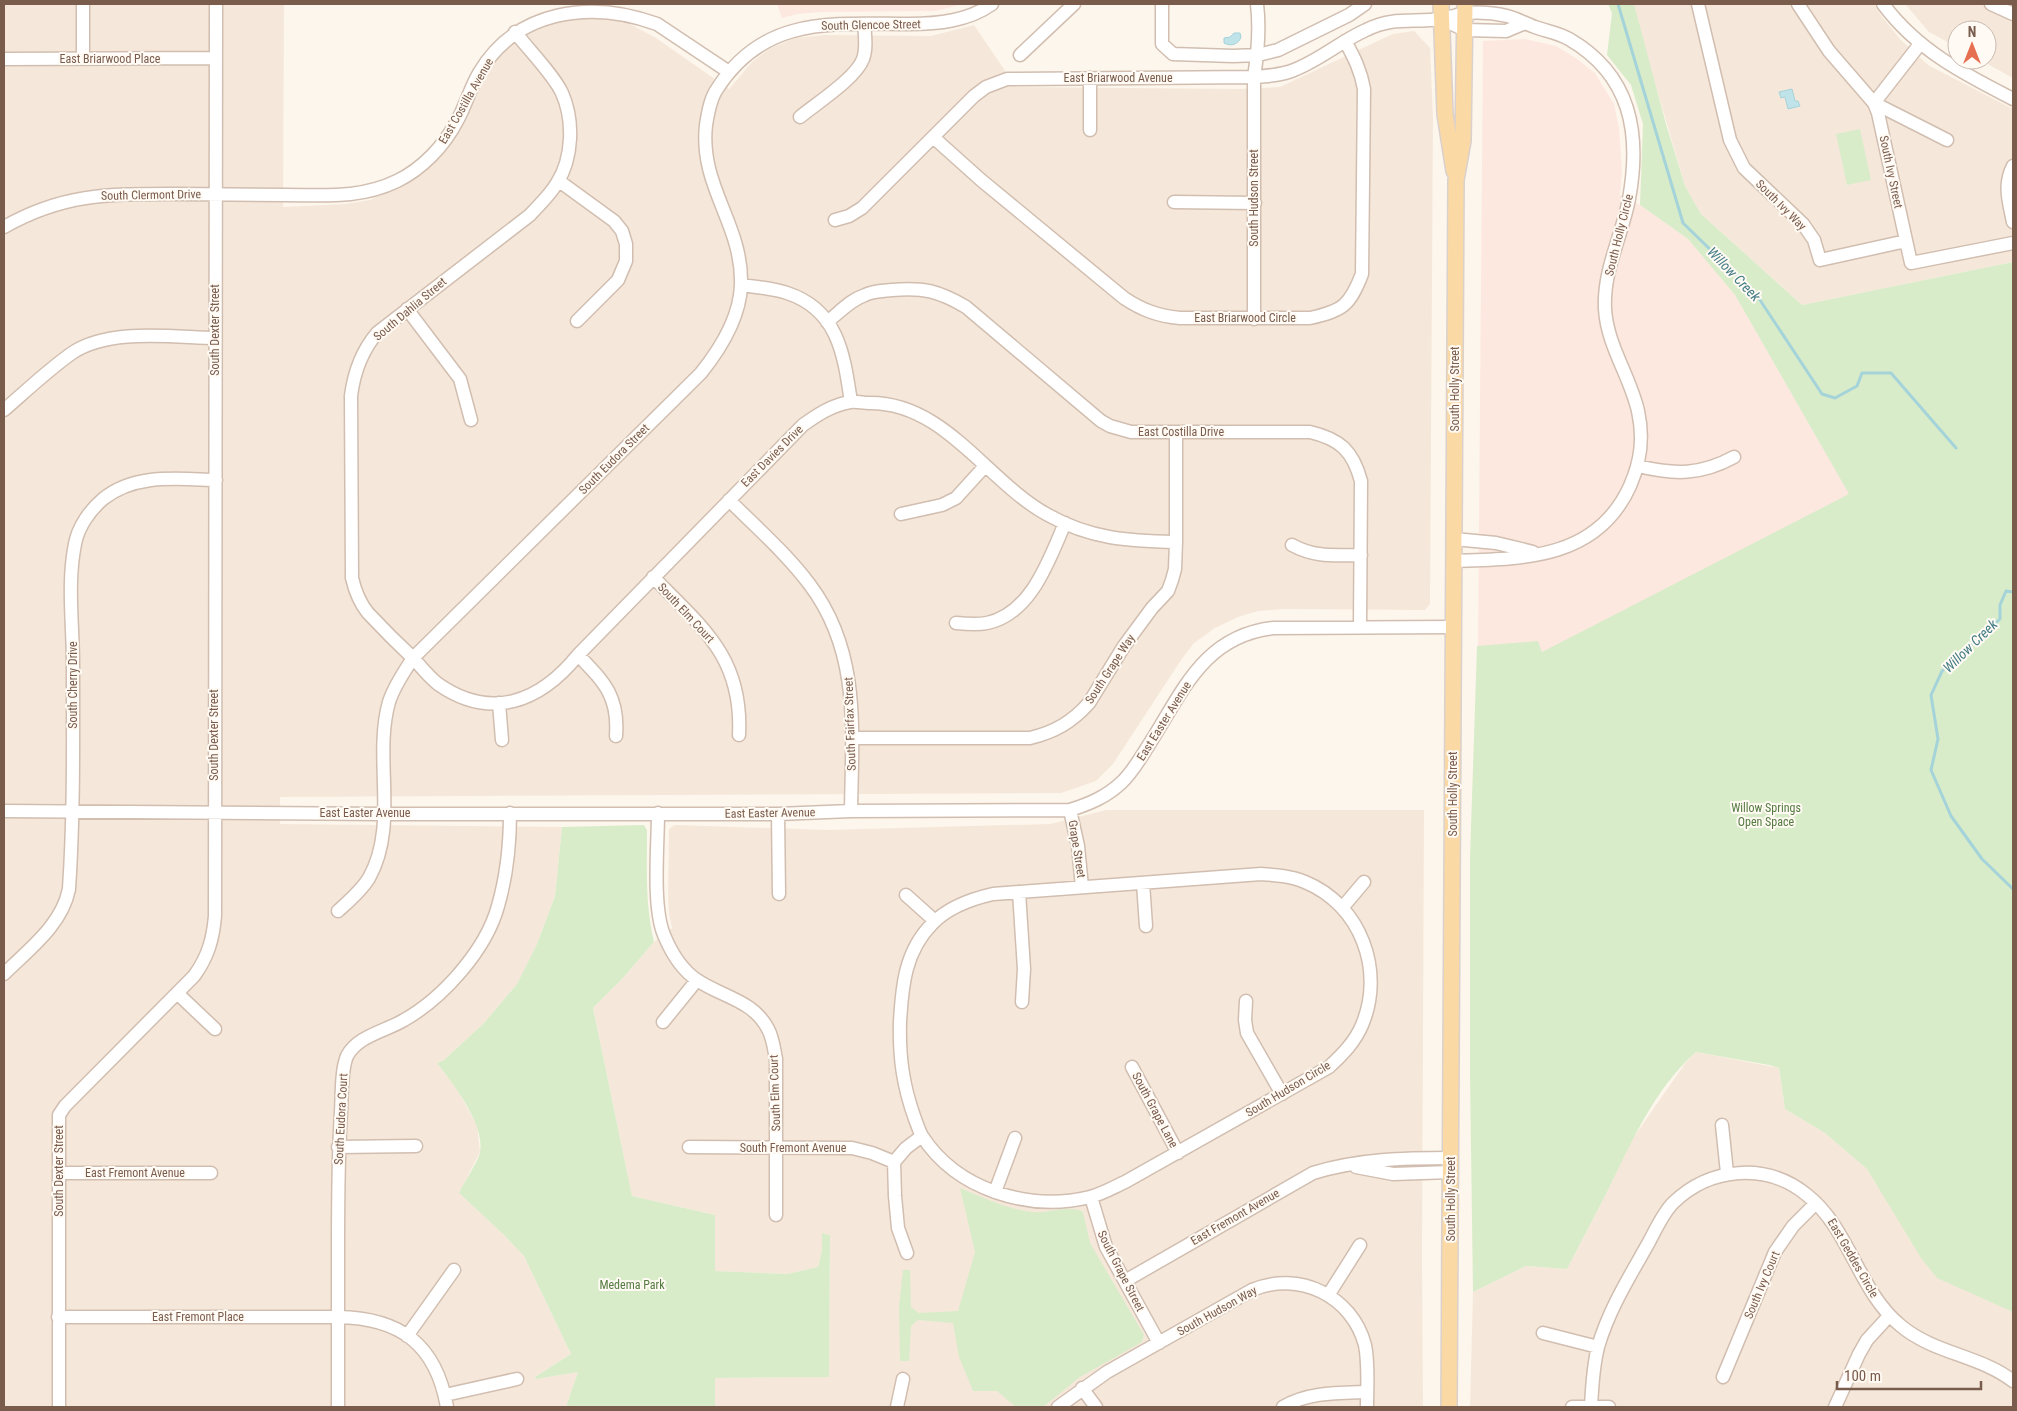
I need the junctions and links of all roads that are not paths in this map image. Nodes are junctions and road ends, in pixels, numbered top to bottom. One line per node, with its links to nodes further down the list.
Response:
1 (83, 4): 26 (street)
2 (216, 4): 24 (street, South Dexter Street)
3 (992, 4): 16 (street, South Glencoe Street)
4 (1074, 4): 23 (street)
5 (1162, 4): 22 (street)
6 (1257, 4): 22 (street, South Hudson Street)
7 (1365, 4): 22 (street)
8 (1441, 4): 15 (main road, South Holly Street)
9 (1698, 4): 45 (street, South Ivy Way)
10 (1798, 4): 31 (street, South Ivy Street)
11 (1884, 4): 21 (street)
12 (1991, 4): 14 (street)
13 (1465, 8): 15 (street, South Holly Circle); 17 (street, South Holly Circle); 18 (main road, South Holly Street)
14 (2013, 14)
15 (1441, 20): 18 (street); 20 (street, East Briarwood Avenue); 37 (main road, South Holly Street)
16 (864, 24): 27 (street, South Glencoe Street); 32 (street)
17 (1526, 24): 18 (street); 59 (street, South Holly Circle)
18 (1465, 30): 37 (main road, South Holly Street)
19 (515, 32): 27 (street, East Costilla Avenue); 38 (street, South Dahlia Street); 39 (street, East Costilla Avenue)
20 (1345, 41): 28 (street, East Briarwood Avenue); 49 (street, East Briarwood Circle)
21 (1920, 44): 30 (street); 31 (street)
22 (1258, 55): 28 (street, South Hudson Street)
23 (1020, 56)
24 (216, 58): 26 (street, East Briarwood Place); 39 (street, South Dexter Street)
25 (4, 59): 26 (street, East Briarwood Place)
26 (83, 59)
27 (730, 72): 47 (street, South Eudora Street)
28 (1254, 77): 29 (street, East Briarwood Avenue); 41 (street, South Hudson Street)
29 (1090, 78): 33 (street); 34 (street, East Briarwood Avenue)
30 (2013, 99)
31 (1874, 103): 35 (street, South Ivy Street); 45 (street, South Ivy Street)
32 (800, 117)
33 (1090, 130)
34 (933, 137): 42 (street, East Briarwood Avenue); 49 (street, East Briarwood Circle)
35 (1947, 140)
36 (2013, 166): 43 (street)
37 (1456, 180): 64 (main road, South Holly Street)
38 (559, 181): 48 (street, South Dahlia Street); 50 (street)
39 (214, 194): 44 (street, South Clermont Drive); 52 (street, South Dexter Street)
40 (1174, 202): 41 (street)
41 (1255, 203): 49 (street, South Hudson Street)
42 (836, 220)
43 (2013, 222)
44 (4, 227)
45 (1906, 241): 46 (street)
46 (2013, 243)
47 (741, 285): 51 (street); 75 (street, South Eudora Street)
48 (406, 309): 55 (street); 75 (street, South Dahlia Street)
49 (1254, 318)
50 (577, 321)
51 (827, 322): 53 (street); 56 (street, East Costilla Drive)
52 (215, 338): 54 (street); 60 (street, South Dexter Street)
53 (851, 402): 58 (street, East Davies Drive); 61 (street, East Davies Drive)
54 (4, 410)
55 (471, 420)
56 (1176, 432): 65 (street, South Grape Way); 68 (street, East Costilla Drive)
57 (1734, 457): 59 (street)
58 (985, 466): 62 (street); 63 (street, East Davies Drive)
59 (1638, 466): 67 (street, South Holly Circle)
60 (216, 480): 83 (street, South Cherry Drive); 85 (street, South Dexter Street)
61 (729, 500): 70 (street, East Davies Drive); 79 (street, South Fairfax Street)
62 (901, 514)
63 (1065, 523): 65 (street, East Davies Drive); 71 (street)
64 (1454, 539): 67 (street, South Holly Circle); 69 (main road, South Holly Street)
65 (1176, 542): 79 (street, South Grape Way)
66 (1292, 545): 68 (street)
67 (1538, 554): 69 (street, South Holly Circle)
68 (1361, 555): 72 (street, East Costilla Drive)
69 (1454, 561): 73 (main road, South Holly Street)
70 (653, 578): 74 (street, East Davies Drive); 77 (street, South Elm Court)
71 (956, 623)
72 (1360, 627): 73 (street, East Easter Avenue); 81 (street, East Easter Avenue)
73 (1454, 627): 118 (main road, South Holly Street)
74 (578, 655): 76 (street, East Davies Drive); 78 (street)
75 (413, 658): 76 (street, East Davies Drive); 88 (street, South Eudora Street)
76 (499, 703): 80 (street)
77 (739, 735)
78 (616, 736)
79 (852, 738): 84 (street, South Fairfax Street)
80 (502, 740)
81 (1070, 810): 84 (street, East Easter Avenue); 92 (street, Grape Street)
82 (4, 811): 83 (street, East Easter Avenue)
83 (71, 811): 85 (street, East Easter Avenue); 100 (street, South Cherry Drive)
84 (851, 811): 89 (street, East Easter Avenue)
85 (214, 812): 88 (street, East Easter Avenue); 102 (street, South Dexter Street)
86 (510, 813): 87 (street, East Easter Avenue); 88 (street, East Easter Avenue); 113 (street, South Eudora Court)
87 (658, 813): 89 (street, East Easter Avenue); 101 (street, South Elm Court)
88 (384, 814): 97 (street, South Eudora Street)
89 (778, 814): 94 (street)
90 (1364, 882): 96 (street)
91 (1143, 883): 92 (street, South Hudson Circle); 96 (street, South Hudson Circle); 99 (street)
92 (1082, 887): 93 (street, South Hudson Circle)
93 (1020, 892): 98 (street, South Hudson Circle); 104 (street)
94 (779, 894)
95 (906, 896): 98 (street)
96 (1342, 908): 108 (street, South Hudson Circle)
97 (338, 911)
98 (935, 921): 110 (street, South Hudson Circle)
99 (1146, 926)
100 (4, 974)
101 (697, 980): 105 (street); 115 (street, South Elm Court)
102 (178, 993): 106 (street); 119 (street, South Dexter Street)
103 (1246, 1001): 108 (street)
104 (1022, 1002)
105 (663, 1022)
106 (215, 1029)
107 (1132, 1067): 116 (street, South Grape Lane)
108 (1282, 1094): 116 (street, South Hudson Circle)
109 (1722, 1125): 121 (street)
110 (922, 1136): 117 (street); 122 (street, South Hudson Circle)
111 (1015, 1138): 122 (street)
112 (416, 1146): 113 (street)
113 (338, 1147): 133 (street, South Eudora Court)
114 (689, 1147): 115 (street, South Fremont Avenue)
115 (777, 1149): 117 (street, South Fremont Avenue); 125 (street, South Elm Court)
116 (1178, 1153): 123 (street, South Hudson Circle)
117 (894, 1162): 127 (street)
118 (1451, 1165): 129 (street, East Fremont Avenue); 152 (main road, South Holly Street)
119 (59, 1173): 120 (street, East Fremont Avenue); 132 (street, South Dexter Street)
120 (211, 1173)
121 (1727, 1173): 124 (street, East Geddes Circle); 137 (street, East Geddes Circle)
122 (995, 1192): 123 (street, South Hudson Circle)
123 (1091, 1197): 129 (street, South Grape Street)
124 (1816, 1203): 131 (street, East Geddes Circle); 138 (street, South Ivy Court)
125 (776, 1216)
126 (1360, 1245): 130 (street)
127 (907, 1253)
128 (454, 1270): 135 (street)
129 (1125, 1280): 136 (street, South Grape Street)
130 (1329, 1294): 136 (street, South Hudson Way); 143 (street, South Hudson Way)
131 (1889, 1316): 141 (street, East Geddes Circle); 156 (street)
132 (58, 1317): 133 (street, East Fremont Place); 145 (street, South Dexter Street)
133 (338, 1318): 135 (street, East Fremont Place); 146 (street, South Eudora Court)
134 (1543, 1333): 137 (street)
135 (407, 1336): 144 (street, East Fremont Place)
136 (1159, 1342): 142 (street, South Hudson Way)
137 (1598, 1348): 154 (street, East Geddes Circle)
138 (1723, 1377)
139 (517, 1379): 144 (street)
140 (903, 1379): 147 (street)
141 (2013, 1381)
142 (1082, 1388): 148 (street, South Hudson Way); 149 (street)
143 (1367, 1392): 150 (street); 151 (street, South Hudson Way)
144 (446, 1401)
145 (58, 1407)
146 (338, 1407)
147 (897, 1407)
148 (1058, 1407)
149 (1096, 1407)
150 (1282, 1407)
151 (1367, 1407)
152 (1449, 1407)
153 (1572, 1407): 154 (street)
154 (1591, 1407): 155 (street)
155 (1608, 1407)
156 (1835, 1407)

